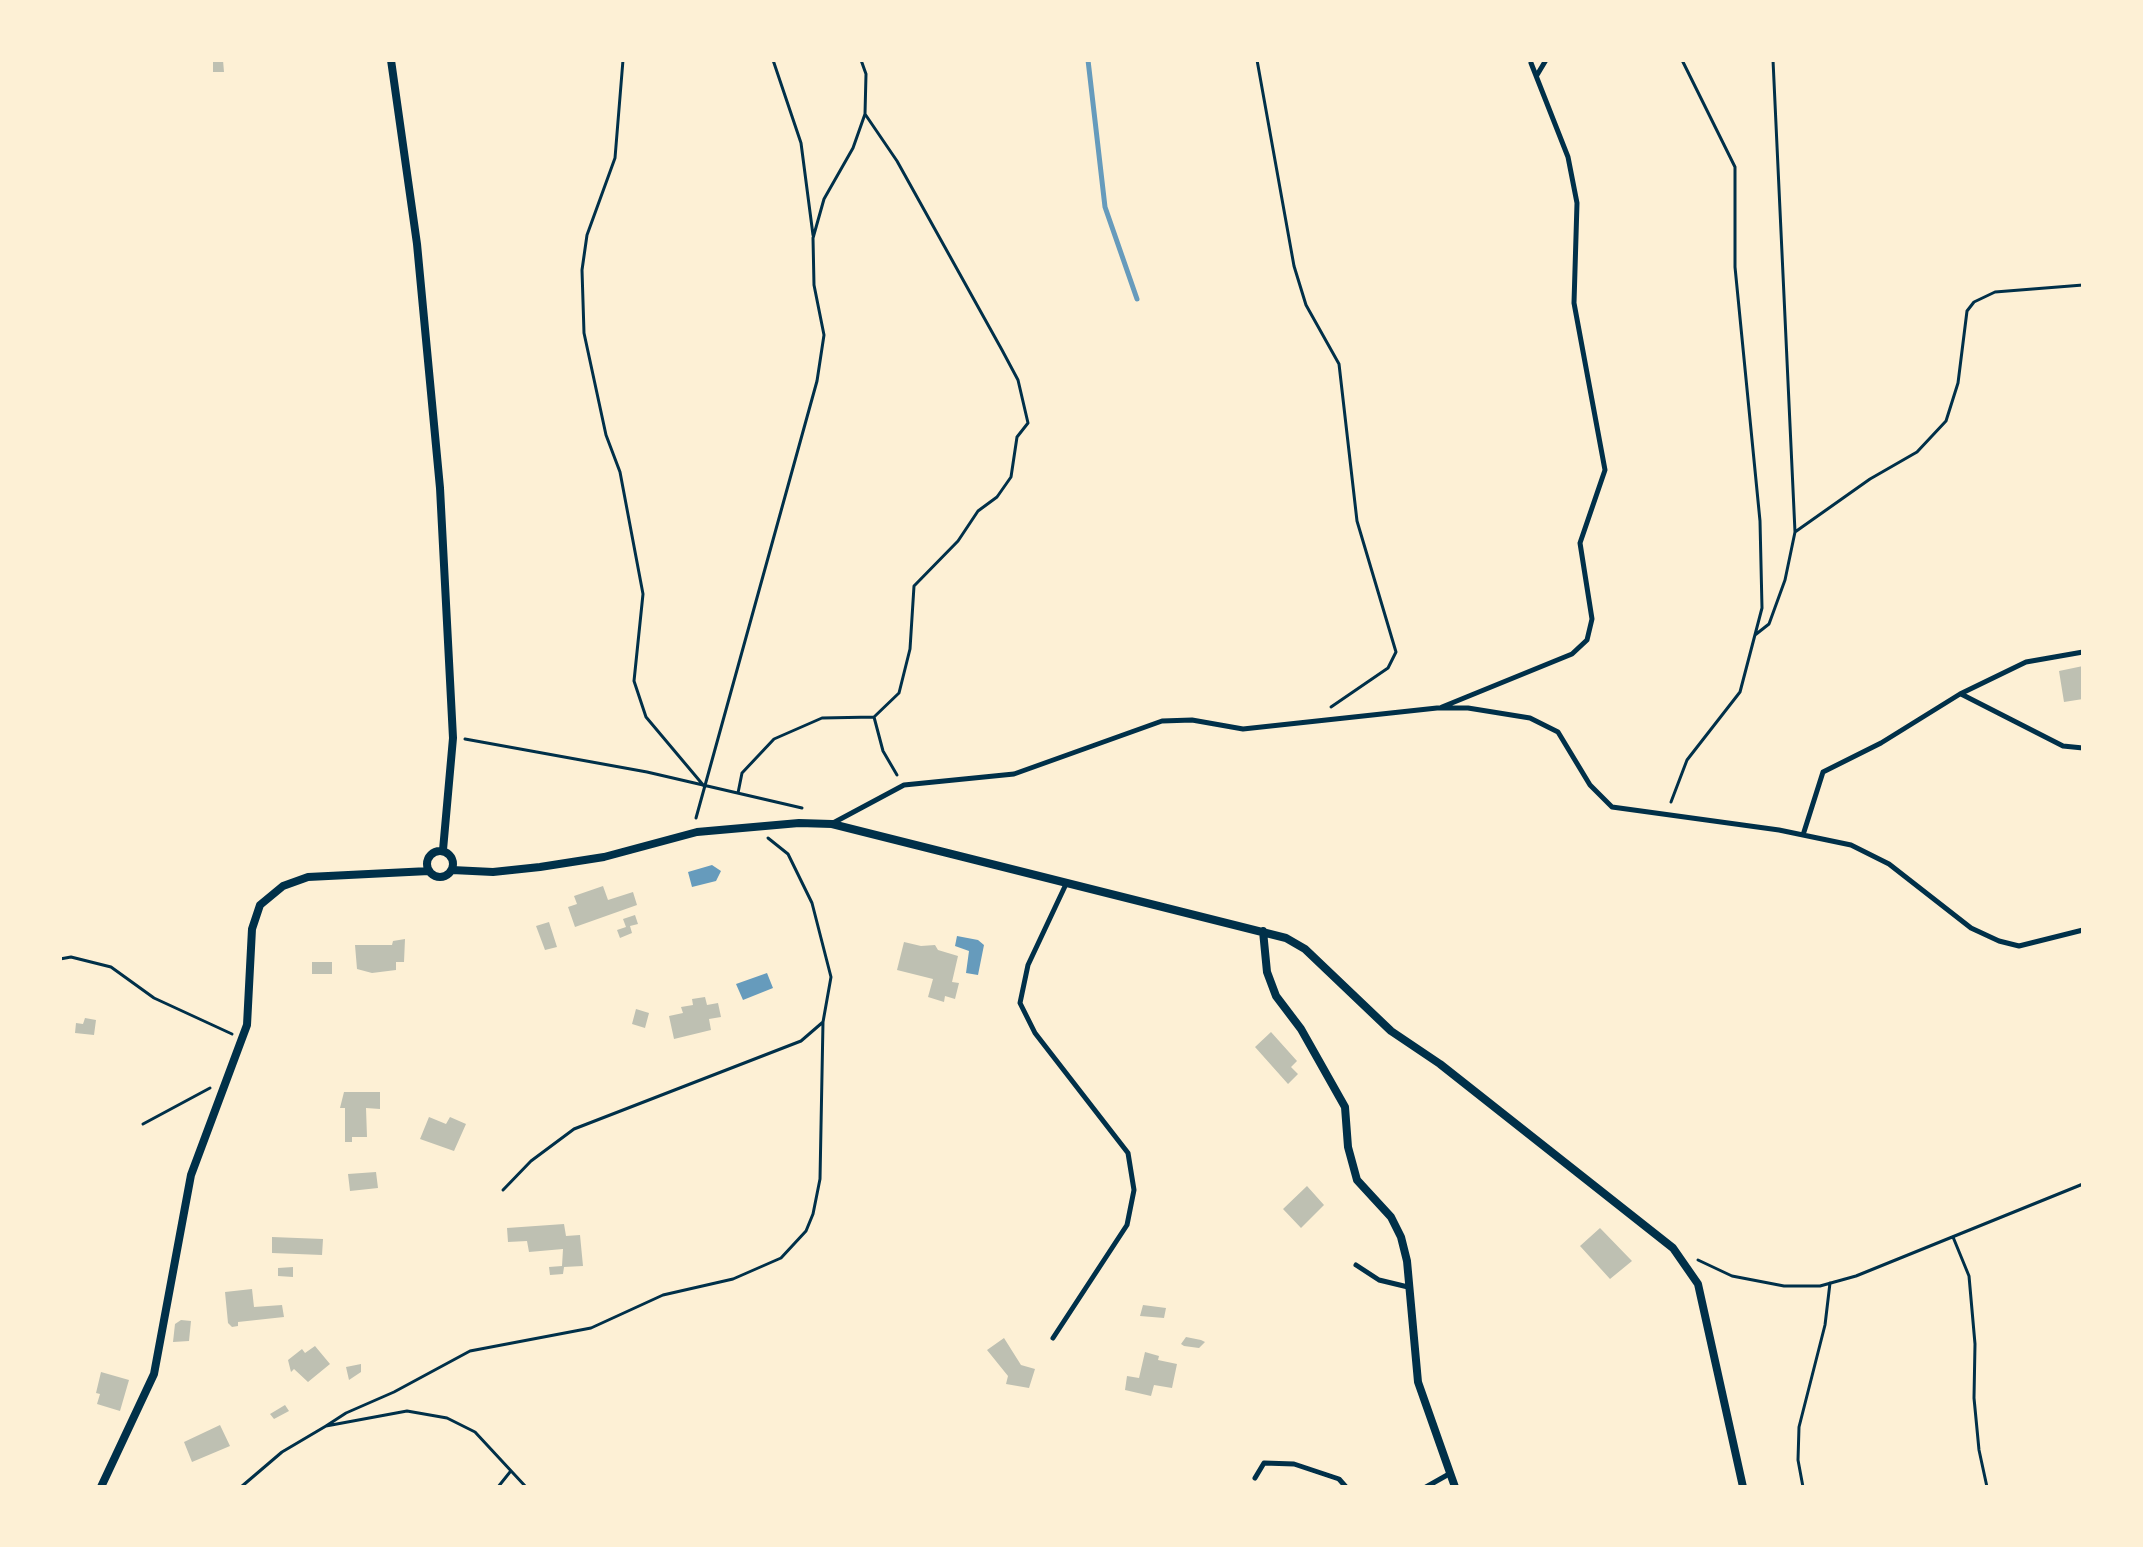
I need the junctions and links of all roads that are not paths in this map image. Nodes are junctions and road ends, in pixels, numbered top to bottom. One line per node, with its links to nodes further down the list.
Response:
1 (391, 60): 11 (street)
2 (1546, 60): 4 (lane)
3 (1531, 63): 4 (lane)
4 (1536, 76): 7 (lane)
5 (2083, 652): 6 (lane)
6 (1960, 694): 8 (lane); 10 (lane)
7 (1437, 708): 9 (lane); 10 (lane)
8 (2083, 748)
9 (832, 824): 12 (street); 14 (street)
10 (1803, 835): 15 (lane)
11 (443, 850): 12 (street); 13 (street)
12 (452, 870): 13 (street)
13 (429, 871): 22 (street)
14 (1068, 881): 16 (street); 19 (lane)
15 (2083, 930)
16 (1263, 931): 18 (street); 26 (street)
17 (1356, 1265): 18 (lane)
18 (1408, 1287): 20 (street)
19 (1053, 1338)
20 (1449, 1474): 24 (lane); 25 (street)
21 (1255, 1478): 23 (lane)
22 (101, 1487)
23 (1346, 1487)
24 (1426, 1487)
25 (1455, 1487)
26 (1743, 1487)

